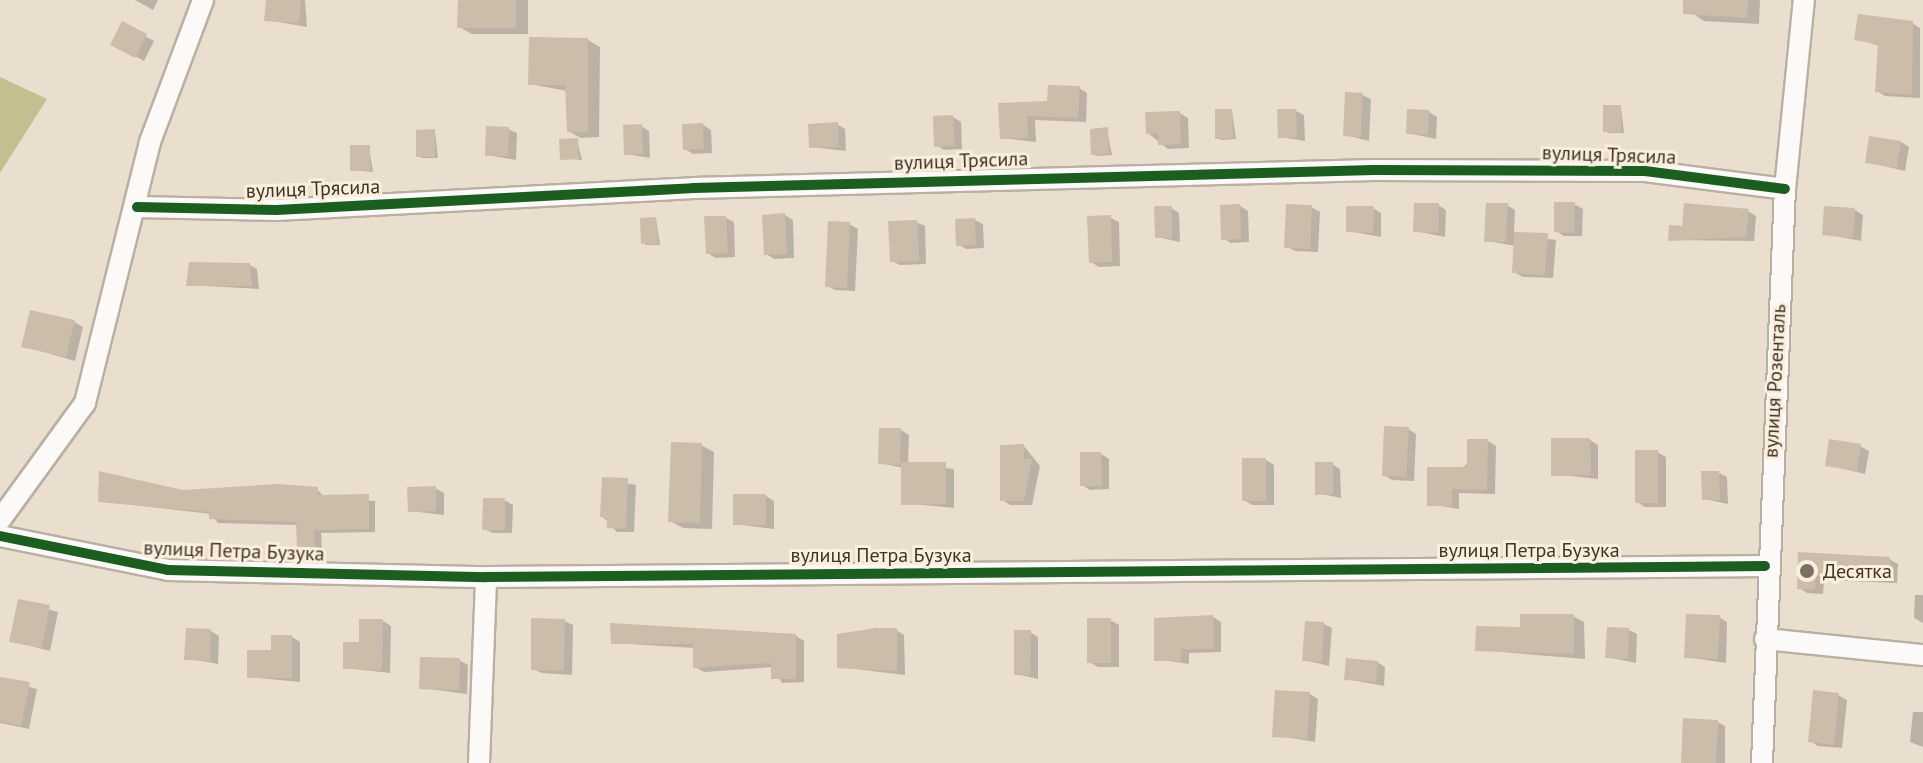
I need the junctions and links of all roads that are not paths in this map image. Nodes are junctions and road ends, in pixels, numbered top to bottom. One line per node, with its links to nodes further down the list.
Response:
1 (203, 0): 4 (street)
2 (1804, 0): 3 (street, вулиця Розенталь)
3 (1785, 189): 4 (street, вулиця Трясила); 7 (street, вулиця Розенталь)
4 (137, 207): 5 (street)
5 (0, 520)
6 (0, 536): 8 (street, вулиця Петра Бузука)
7 (1765, 566): 8 (street, вулиця Петра Бузука); 9 (street, вулиця Розенталь)
8 (486, 577): 11 (street)
9 (1765, 639): 10 (street); 12 (street, вулиця Розенталь)
10 (1923, 655)
11 (479, 763)
12 (1762, 763)

